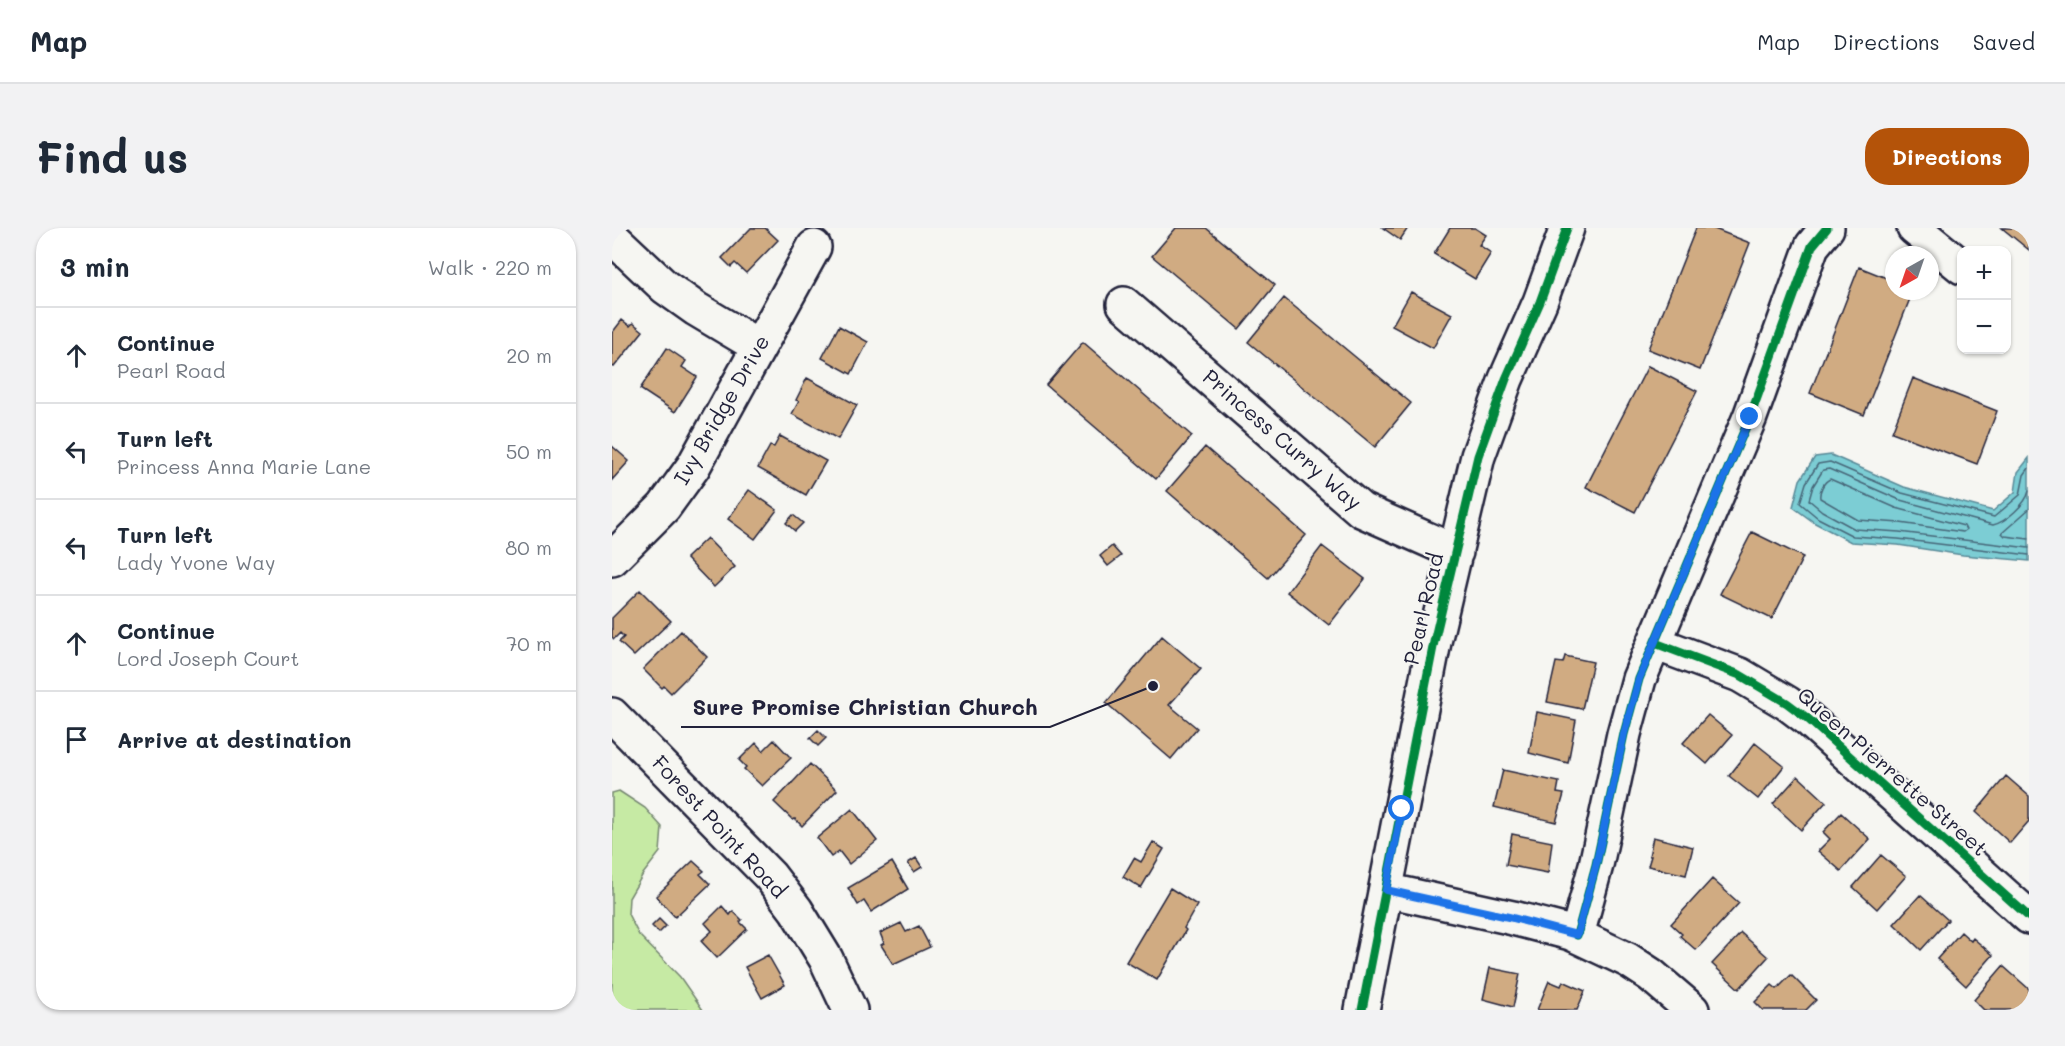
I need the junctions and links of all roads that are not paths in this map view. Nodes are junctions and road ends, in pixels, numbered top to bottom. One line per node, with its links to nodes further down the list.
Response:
1 (1567, 228): 9 (street, Pearl Road)
2 (1827, 228): 11 (street)
3 (1914, 228): 6 (street)
4 (612, 237): 8 (street)
5 (814, 247): 8 (street, Ivy Bridge Drive)
6 (1957, 263)
7 (1124, 303): 9 (street, Princess Curry Way)
8 (758, 346): 10 (street, Ivy Bridge Drive)
9 (1456, 552): 13 (street, Pearl Road)
10 (612, 559)
11 (1654, 643): 14 (street, Queen Pierrette Street); 15 (street)
12 (612, 715): 16 (street, Forest Point Road)
13 (1386, 890): 15 (street); 17 (street, Pearl Road)
14 (2029, 917)
15 (1577, 935): 18 (street)
16 (850, 1010)
17 (1362, 1010)
18 (1692, 1010)

